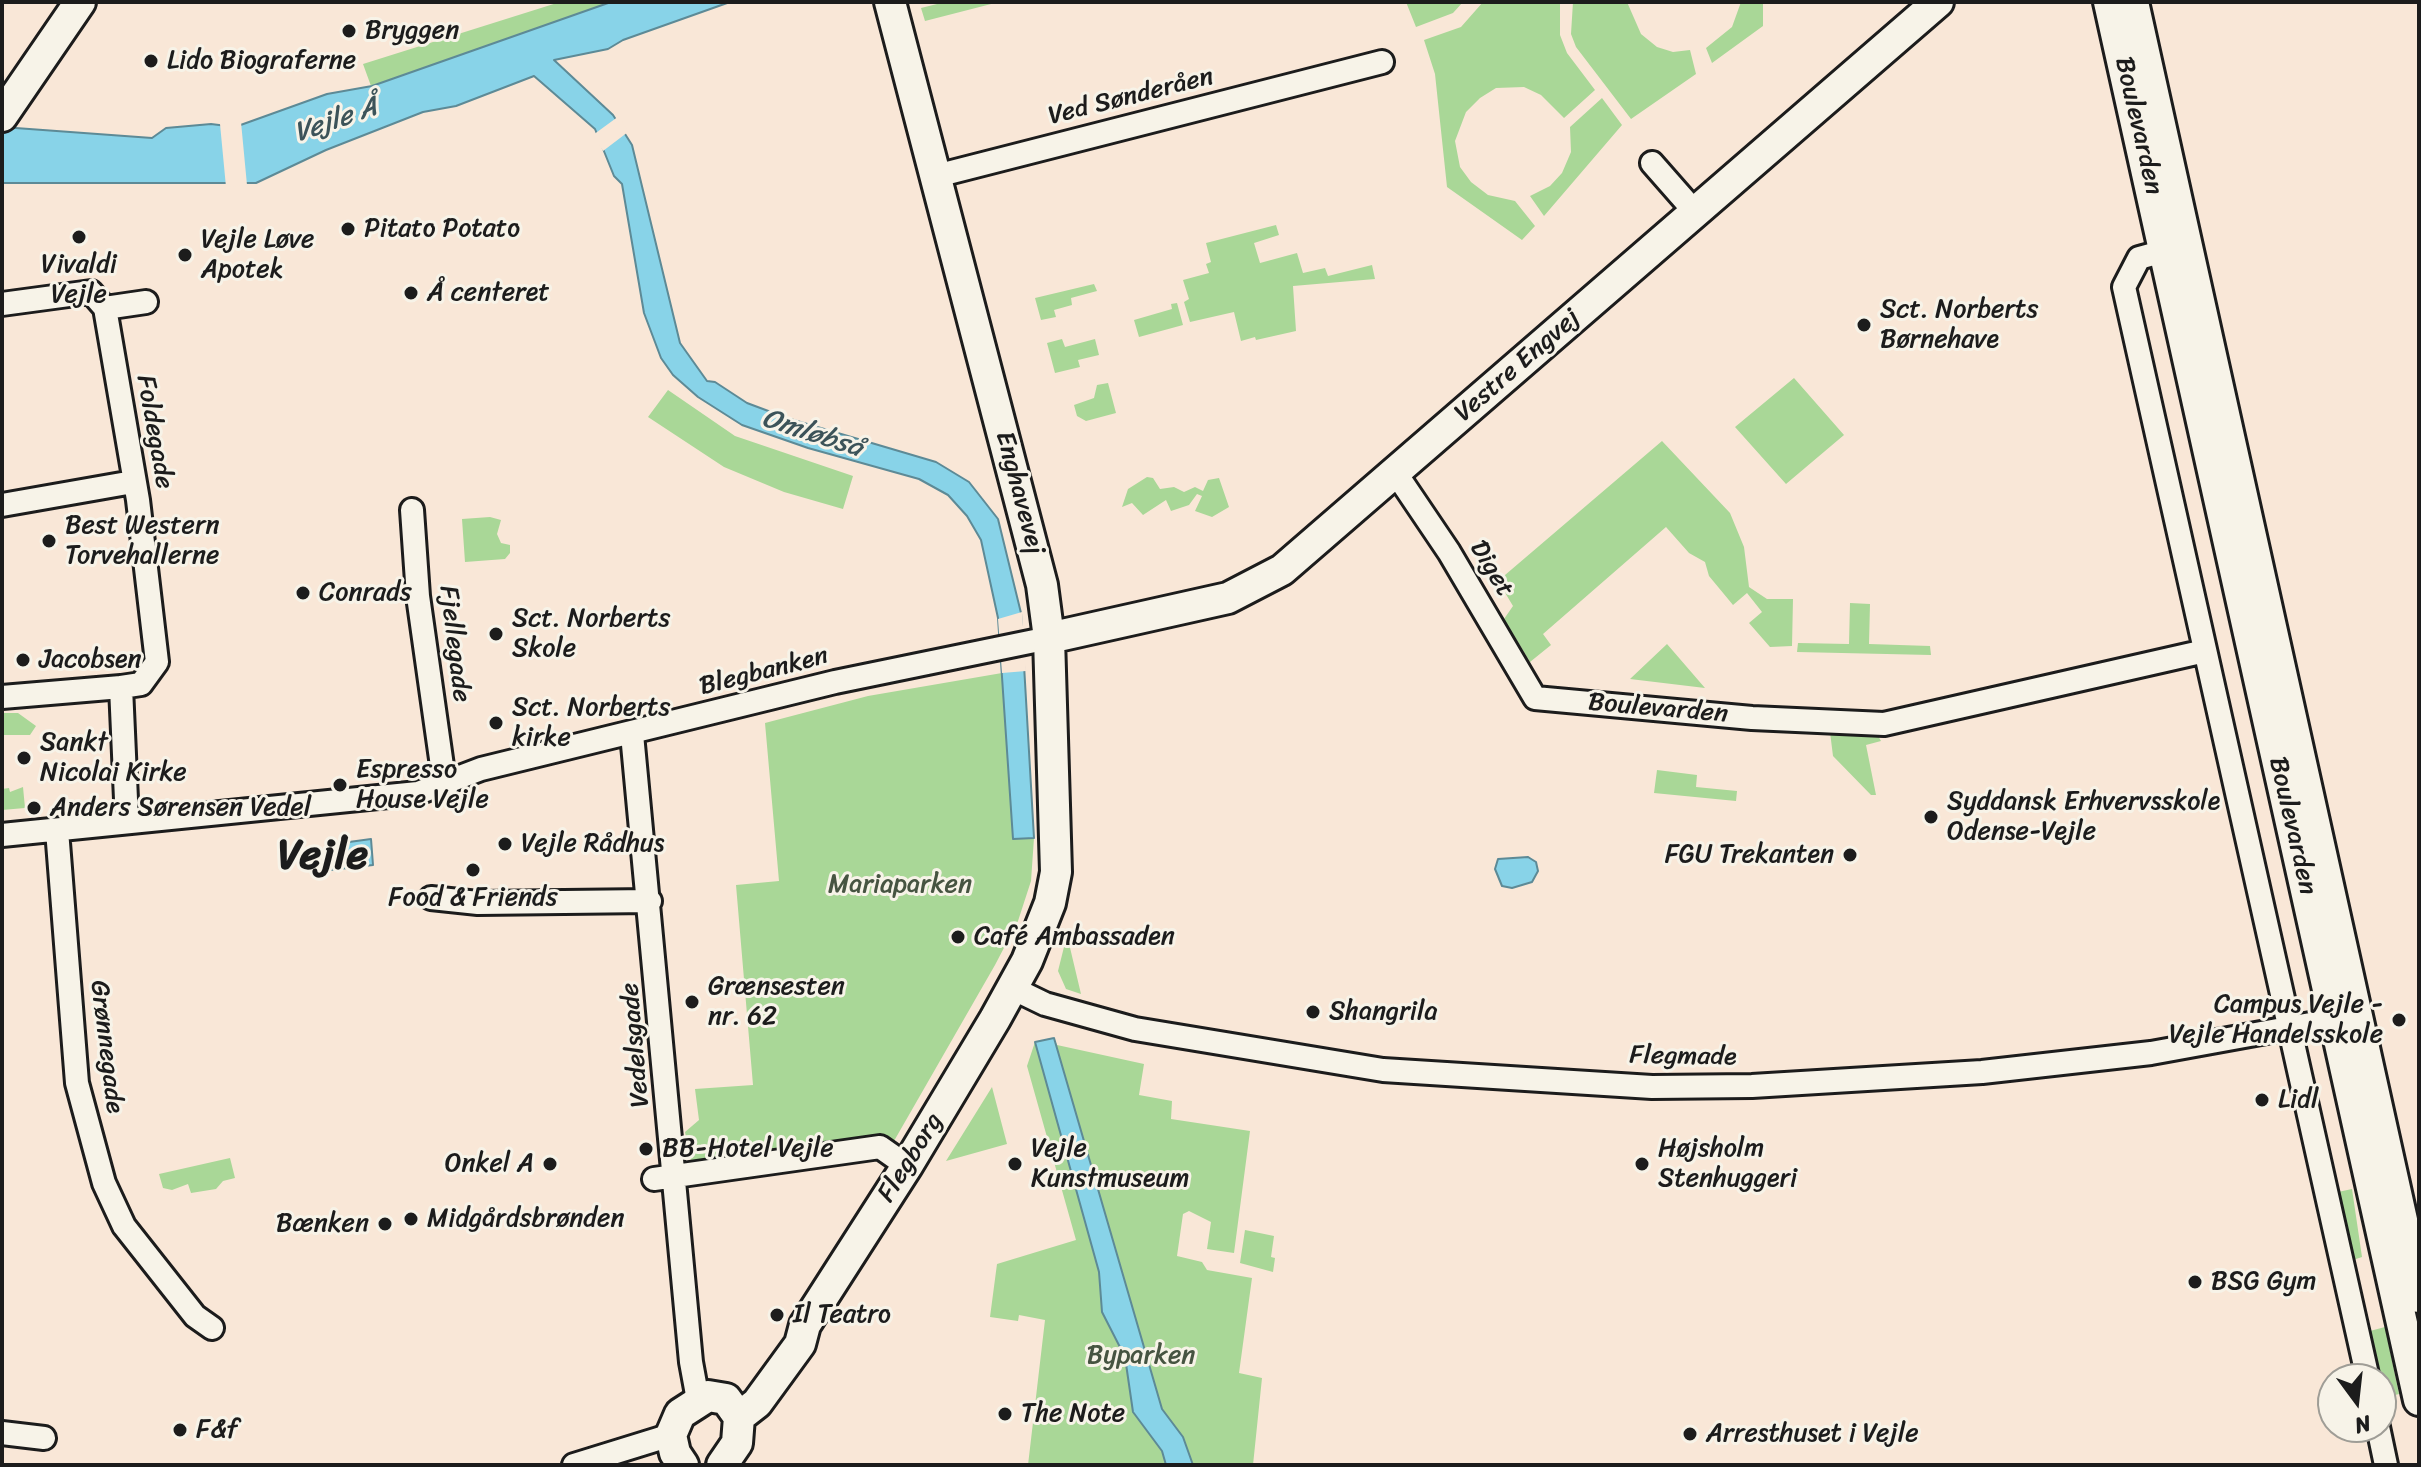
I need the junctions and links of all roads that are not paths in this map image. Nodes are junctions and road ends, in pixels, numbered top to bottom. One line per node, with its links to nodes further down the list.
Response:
1 (59, 2): 8 (main road)
2 (80, 2): 9 (main road)
3 (890, 2): 11 (main road, Enghavevej)
4 (1938, 2): 12 (main road, Vestre Engvej)
5 (2109, 2): 13 (main road, Boulevarden)
6 (2133, 2): 13 (main road, Boulevarden)
7 (1382, 62): 11 (street, Ved Sønderåen)
8 (2, 84)
9 (2, 116)
10 (1652, 163): 12 (street)
11 (936, 176): 21 (main road, Enghavevej)
12 (1695, 212): 17 (main road, Vestre Engvej)
13 (2176, 247): 22 (street, Boulevarden); 34 (main road, Boulevarden)
14 (146, 302): 16 (street)
15 (2, 304): 16 (street)
16 (105, 308): 18 (street, Foldegade)
17 (1395, 472): 21 (main road, Vestre Engvej); 25 (street, Diget)
18 (133, 482): 19 (street); 23 (street, Foldegade)
19 (2, 505)
20 (412, 510): 27 (street, Fjellegade)
21 (1049, 638): 26 (street, Blegbanken); 33 (main road, Enghavevej)
22 (2205, 651): 25 (street, Boulevarden); 35 (street, Boulevarden)
23 (121, 687): 24 (street); 28 (street)
24 (2, 697)
25 (1535, 698)
26 (632, 734): 27 (street, Blegbanken); 32 (street, Vedelsgade)
27 (448, 784): 28 (street, Blegbanken)
28 (127, 822): 29 (street, Blegbanken)
29 (57, 830): 30 (street, Blegbanken); 39 (street, Grønnegade)
30 (2, 835)
31 (431, 898): 32 (street)
32 (650, 901): 37 (street, Vedelsgade)
33 (1012, 988): 35 (street, Flegmade); 36 (main road, Flegborg)
34 (2346, 1018): 35 (street, Flegmade); 38 (main road, Boulevarden); 41 (main road, Boulevarden)
35 (2290, 1029): 40 (street, Boulevarden)
36 (907, 1166): 37 (street); 42 (main road, Flegborg)
37 (665, 1179): 42 (street, Vedelsgade)
38 (2419, 1297)
39 (212, 1328)
40 (2364, 1363)
41 (2419, 1400)
42 (721, 1405): 44 (main road, Flegborg); 49 (main road)
43 (2, 1433): 45 (street)
44 (671, 1435): 47 (street); 48 (main road)
45 (44, 1438)
46 (2381, 1443): 50 (street)
47 (574, 1465)
48 (683, 1465)
49 (722, 1465)
50 (2386, 1465)

